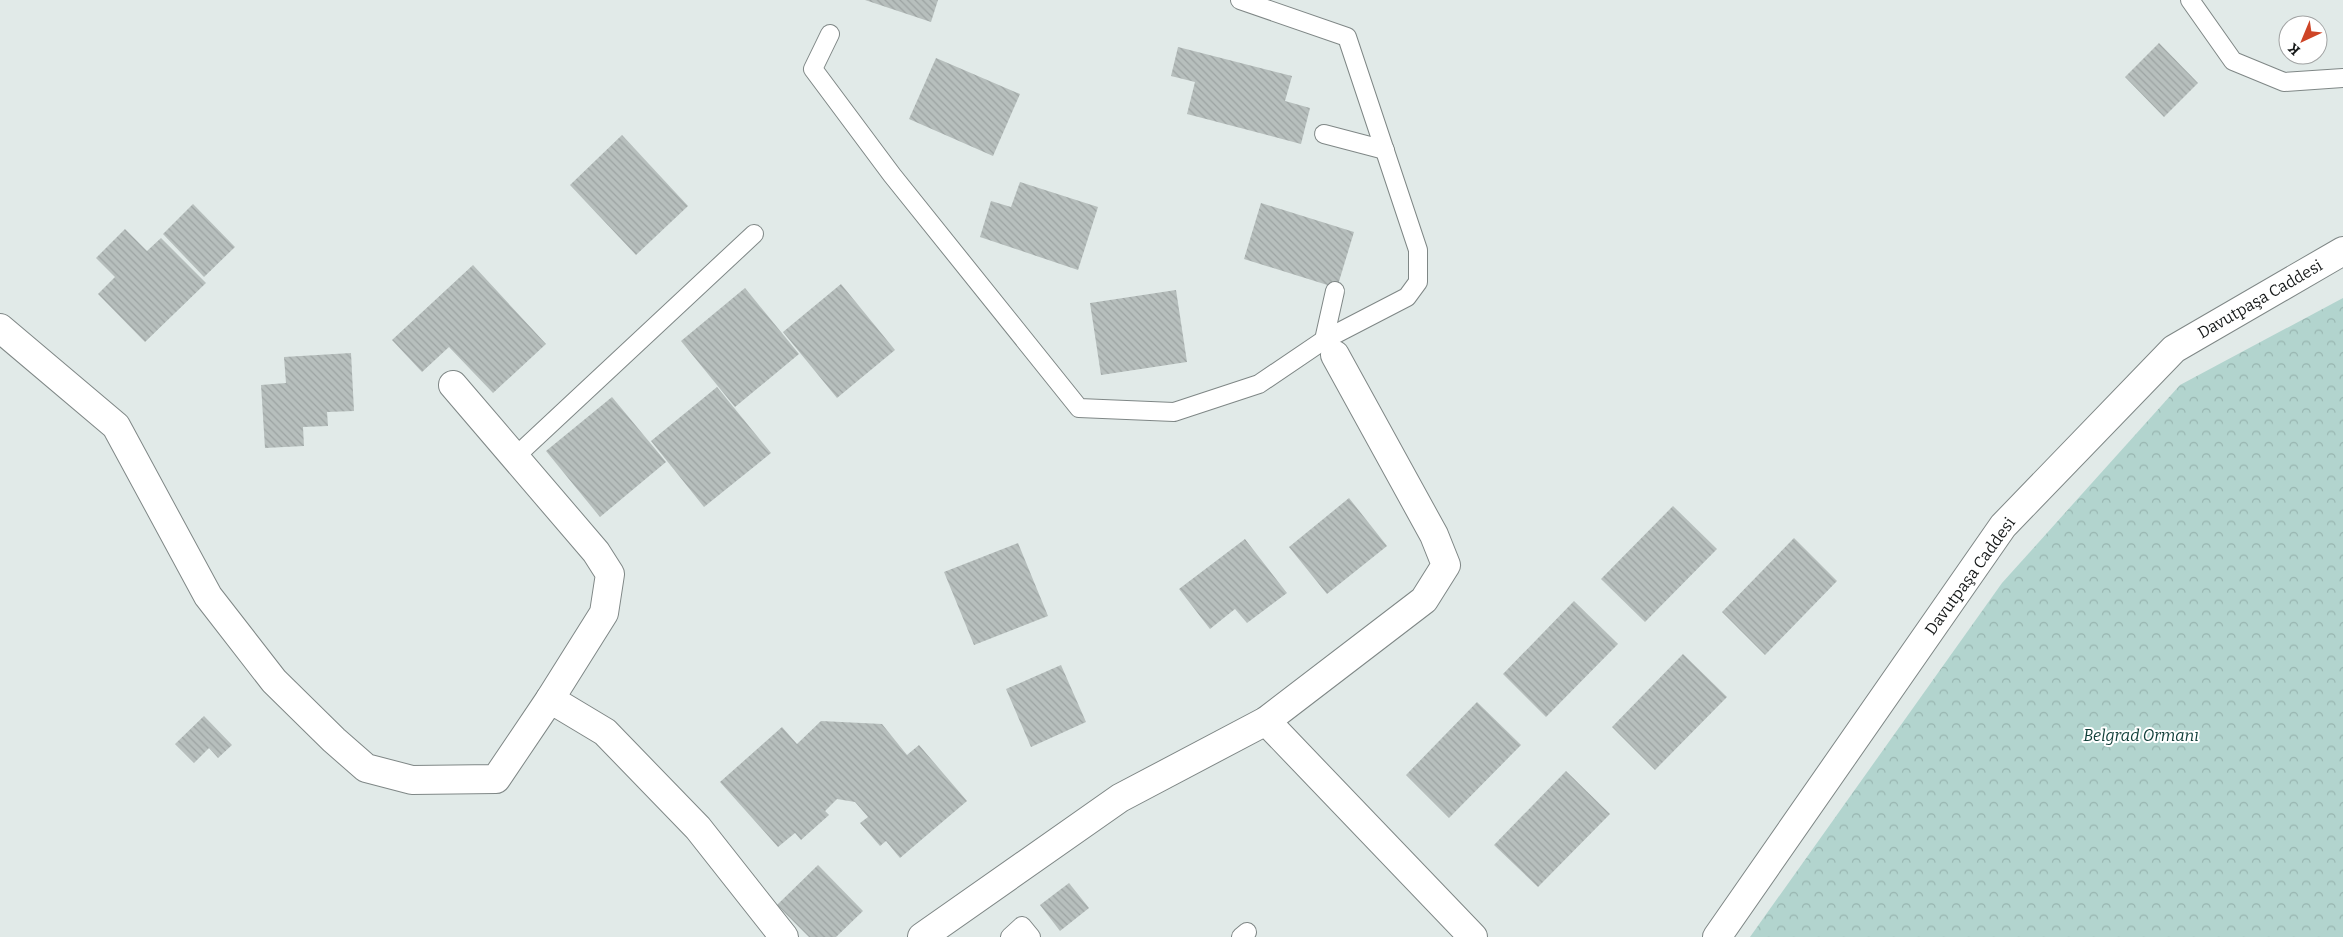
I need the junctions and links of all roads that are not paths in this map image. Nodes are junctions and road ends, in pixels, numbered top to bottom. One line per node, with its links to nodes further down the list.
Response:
1 (1240, 0): 6 (lane)
2 (2190, 0): 4 (lane)
3 (830, 34): 11 (lane)
4 (2343, 78)
5 (1324, 134): 6 (lane)
6 (1385, 150): 11 (lane)
7 (754, 234): 13 (lane)
8 (2343, 251): 21 (street, Davutpaşa Caddesi)
9 (1335, 291): 11 (lane)
10 (0, 328): 14 (street)
11 (1330, 347): 15 (street)
12 (453, 385): 13 (street)
13 (515, 457): 14 (street)
14 (550, 699): 16 (street)
15 (1266, 721): 17 (street); 20 (street)
16 (784, 937)
17 (922, 937)
18 (1010, 937): 19 (lane)
19 (1031, 937)
20 (1473, 937)
21 (1717, 937)

